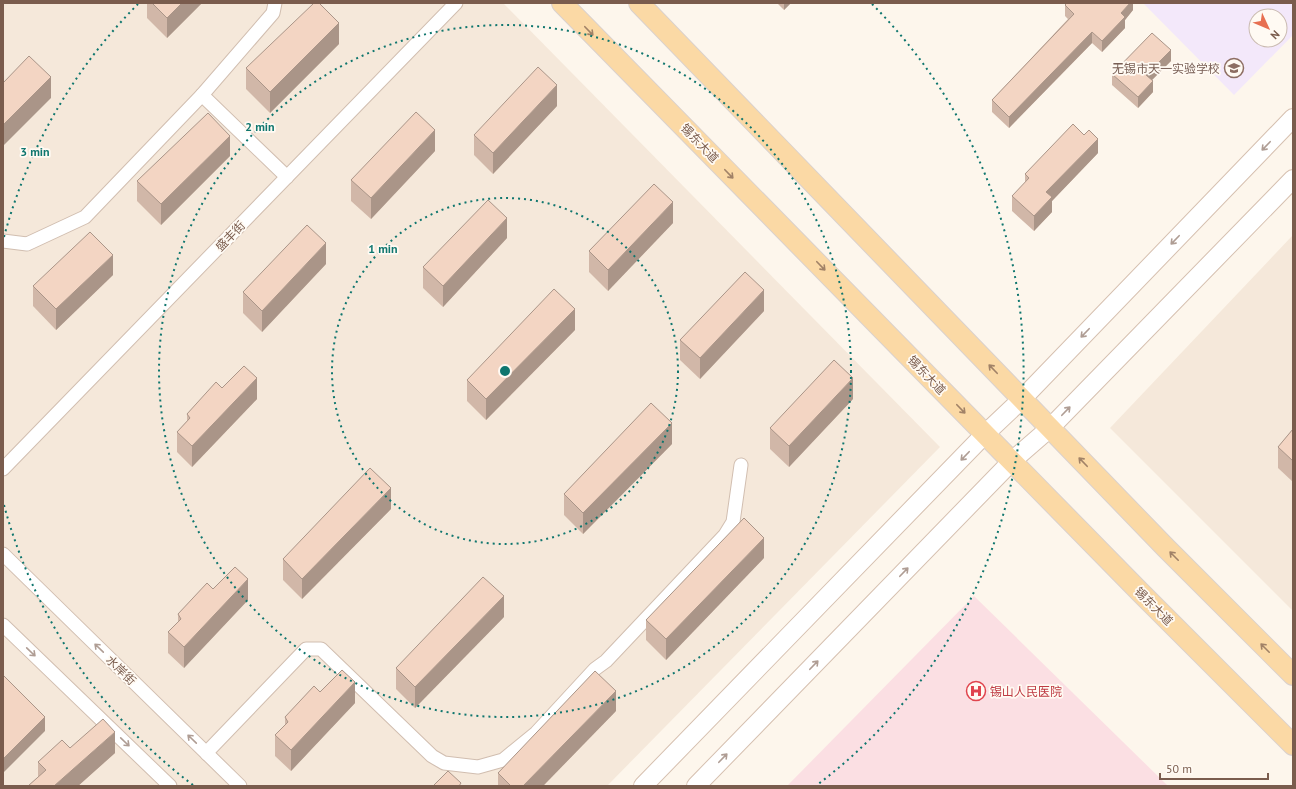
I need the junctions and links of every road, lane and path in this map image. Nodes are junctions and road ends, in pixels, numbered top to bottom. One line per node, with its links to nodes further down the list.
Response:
1 (275, 3): 5 (street)
2 (456, 3): 7 (street, 盛丰街)
3 (562, 3): 12 (main road, 锡东大道, one-way to 12)
4 (639, 3): 10 (main road, one-way to 4)
5 (202, 95): 7 (street); 9 (street)
6 (1293, 118): 10 (main road, one-way to 10)
7 (287, 177): 15 (street, 盛丰街)
8 (1293, 179): 11 (main road, one-way to 8)
9 (3, 241)
10 (1022, 398): 11 (main road); 12 (main road)
11 (1050, 428): 13 (main road); 18 (main road, one-way to 11)
12 (986, 434): 13 (main road, 锡东大道); 23 (main road, one-way to 23)
13 (1012, 461): 19 (main road, 锡东大道); 24 (main road, one-way to 13)
14 (741, 465): 20 (street)
15 (3, 469)
16 (3, 554): 20 (street, 水岸街, one-way to 16)
17 (3, 625): 21 (street, one-way to 21)
18 (1293, 675)
19 (1293, 745)
20 (207, 754): 22 (street, 水岸街)
21 (170, 786)
22 (240, 786)
23 (644, 786)
24 (696, 786)

